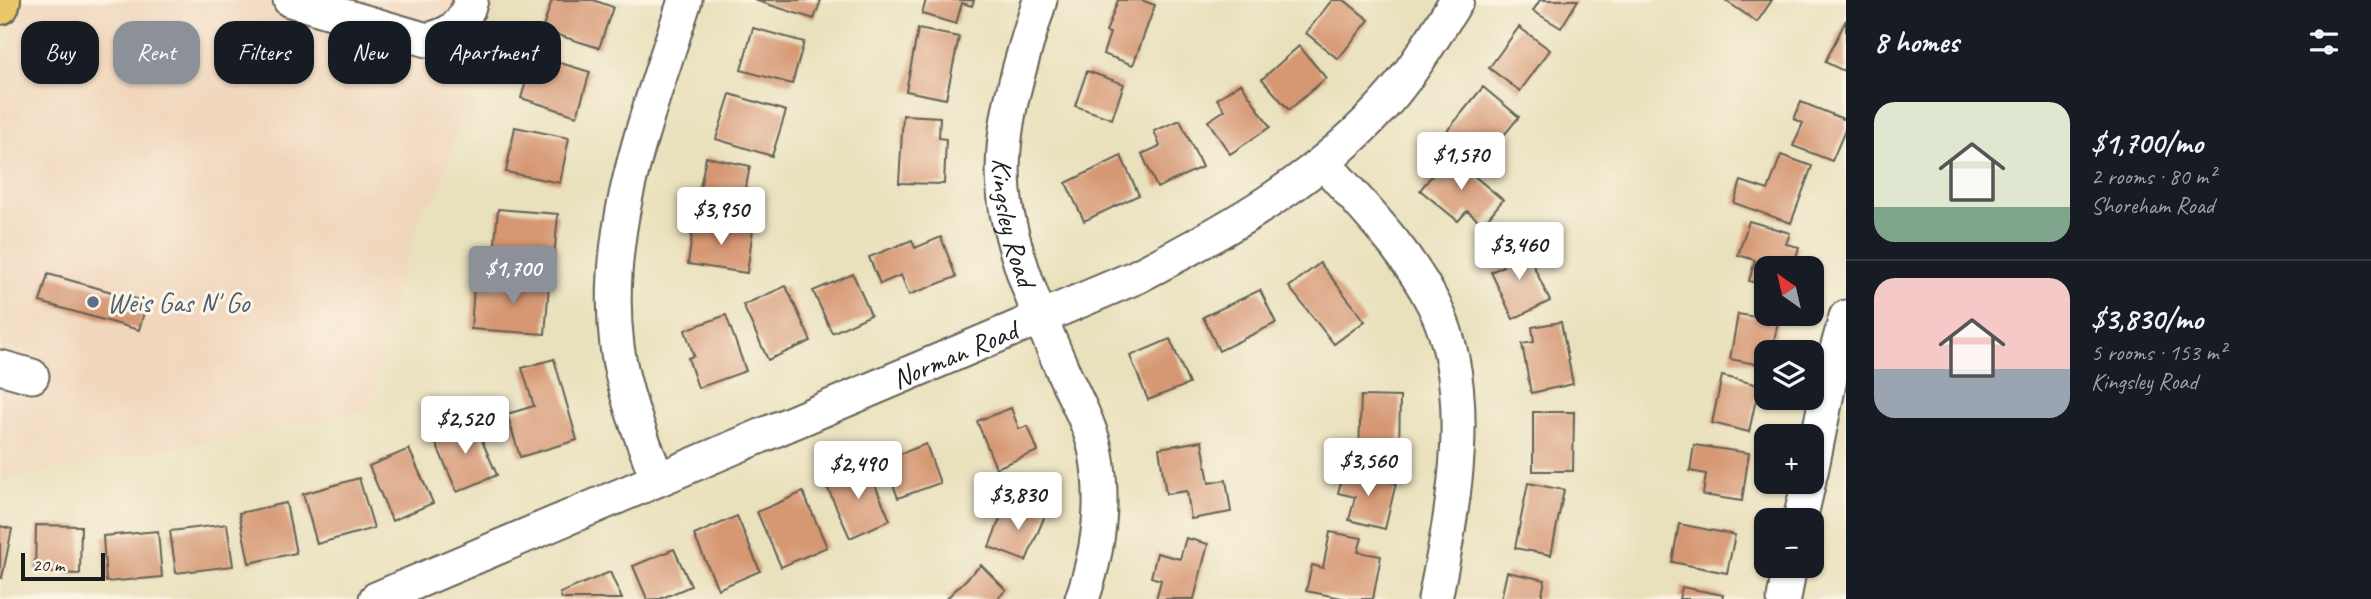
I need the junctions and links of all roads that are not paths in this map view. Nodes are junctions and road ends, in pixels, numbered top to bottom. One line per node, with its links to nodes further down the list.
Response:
1 (290, 0): 2 (street)
2 (471, 0)
3 (685, 0): 12 (street)
4 (1040, 0): 8 (street, Kingsley Road)
5 (1457, 0): 6 (street, Norman Road)
6 (1323, 162): 8 (street, Norman Road); 16 (street)
7 (1846, 317): 11 (street)
8 (1040, 318): 12 (street, Norman Road); 15 (street, Kingsley Road)
9 (0, 367): 10 (street)
10 (32, 376)
11 (1821, 424)
12 (657, 478): 14 (street, Norman Road)
13 (1788, 578): 17 (street)
14 (376, 599)
15 (1082, 599)
16 (1435, 599)
17 (1784, 599)

